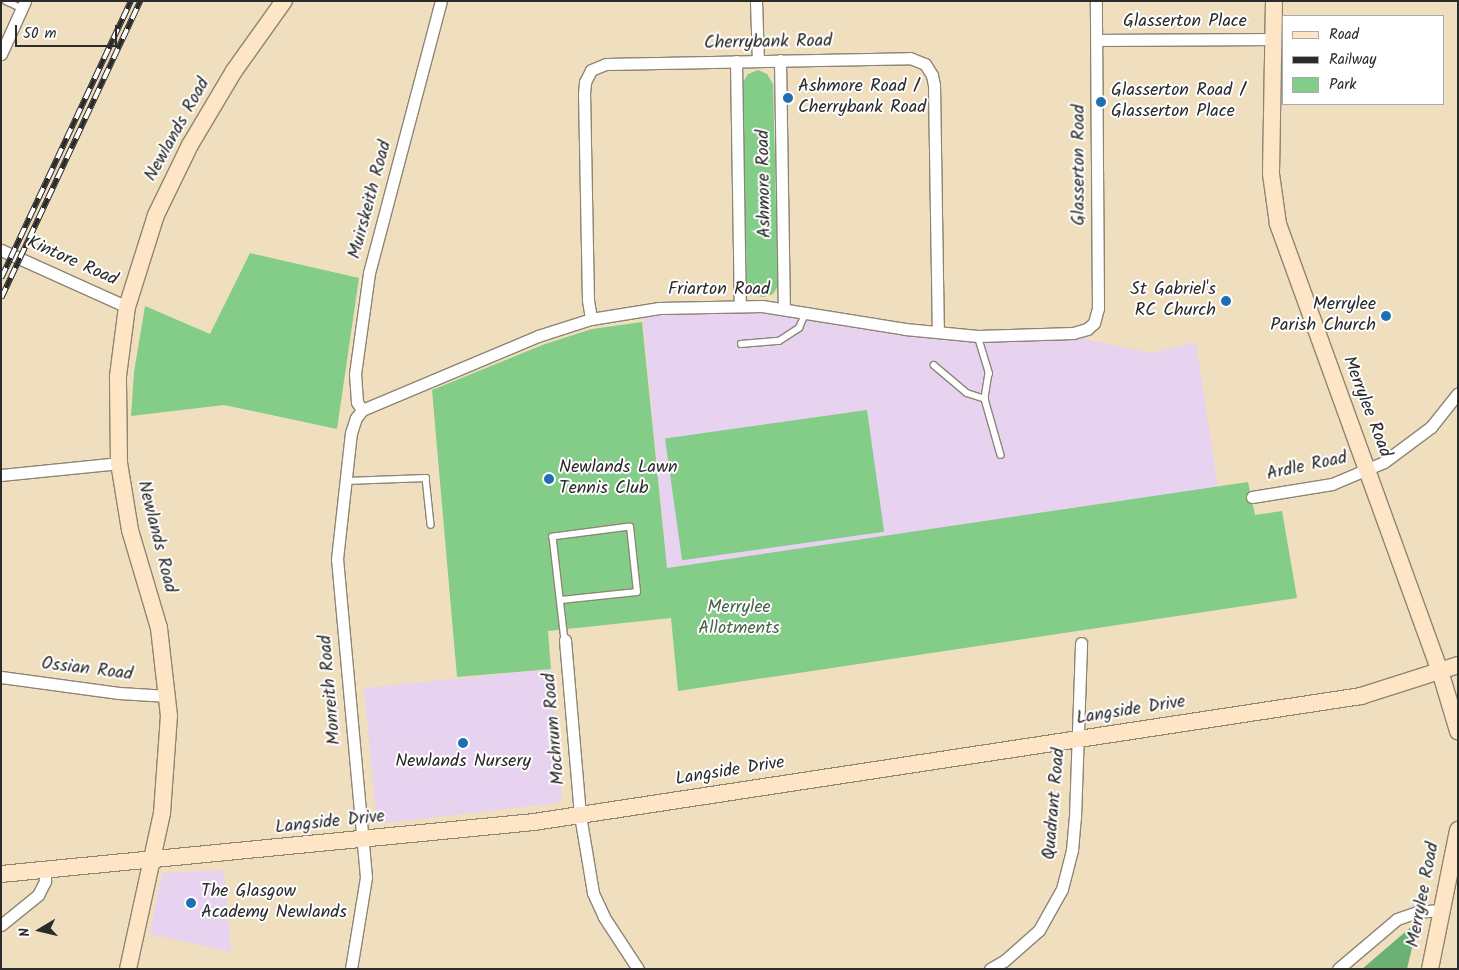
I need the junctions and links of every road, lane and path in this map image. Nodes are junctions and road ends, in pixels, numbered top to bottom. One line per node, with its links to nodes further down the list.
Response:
1 (6, 1): 7 (lane)
2 (284, 1): 16 (street, Newlands Road)
3 (441, 1): 27 (street, Muirskeith Road)
4 (756, 1): 13 (street)
5 (1096, 1): 9 (street, Glasserton Road)
6 (1274, 1): 8 (street, Merrylee Road)
7 (23, 5): 10 (street)
8 (1273, 39): 9 (street, Glasserton Place); 30 (street, Merrylee Road)
9 (1097, 40): 20 (street, Glasserton Road)
10 (1, 54)
11 (780, 60): 13 (street, Cherrybank Road); 17 (street, Ashmore Road); 21 (street, Cherrybank Road)
12 (736, 61): 13 (street, Cherrybank Road); 15 (street, Ashmore Road); 19 (street, Cherrybank Road)
13 (758, 61)
14 (1, 250): 16 (street, Kintore Road)
15 (740, 305): 17 (street, Friarton Road); 19 (street, Friarton Road)
16 (128, 307): 29 (street, Newlands Road)
17 (784, 308): 18 (street, Friarton Road)
18 (806, 312): 21 (street, Friarton Road); 23 (lane)
19 (592, 319): 27 (street, Friarton Road)
20 (1090, 326): 22 (street, Friarton Road)
21 (938, 332): 22 (street, Friarton Road)
22 (978, 336): 26 (lane)
23 (741, 344)
24 (934, 365): 26 (lane)
25 (1458, 393): 30 (street, Ardle Road)
26 (985, 399): 28 (lane)
27 (362, 410): 32 (street, Monreith Road)
28 (1001, 455)
29 (119, 464): 31 (street); 41 (street, Newlands Road)
30 (1368, 470): 33 (street, Ardle Road); 39 (street, Merrylee Road)
31 (1, 475)
32 (346, 480): 34 (lane); 46 (street, Monreith Road)
33 (1252, 497)
34 (431, 525)
35 (561, 600): 35 (lane); 36 (lane)
36 (565, 640): 44 (street, Mochrum Road)
37 (1081, 643): 43 (street, Quadrant Road)
38 (1458, 665): 39 (street, Langside Drive)
39 (1440, 671): 42 (street, Merrylee Road); 43 (street, Langside Drive)
40 (1, 677): 41 (street, Ossian Road)
41 (168, 696): 47 (street, Newlands Road)
42 (1458, 731)
43 (1079, 739): 44 (street, Langside Drive); 55 (street, Quadrant Road)
44 (580, 815): 46 (street, Langside Drive); 54 (street)
45 (1458, 830): 50 (street, Merrylee Road)
46 (363, 840): 47 (street, Langside Drive); 53 (street, Monreith Road)
47 (152, 860): 48 (street, Langside Drive); 52 (street, Newlands Road)
48 (45, 870): 49 (street, Langside Drive); 51 (street)
49 (1, 874)
50 (1442, 910): 56 (street); 57 (street, Merrylee Road)
51 (1, 925)
52 (128, 969)
53 (351, 969)
54 (638, 969)
55 (990, 969)
56 (1338, 969)
57 (1430, 969)

